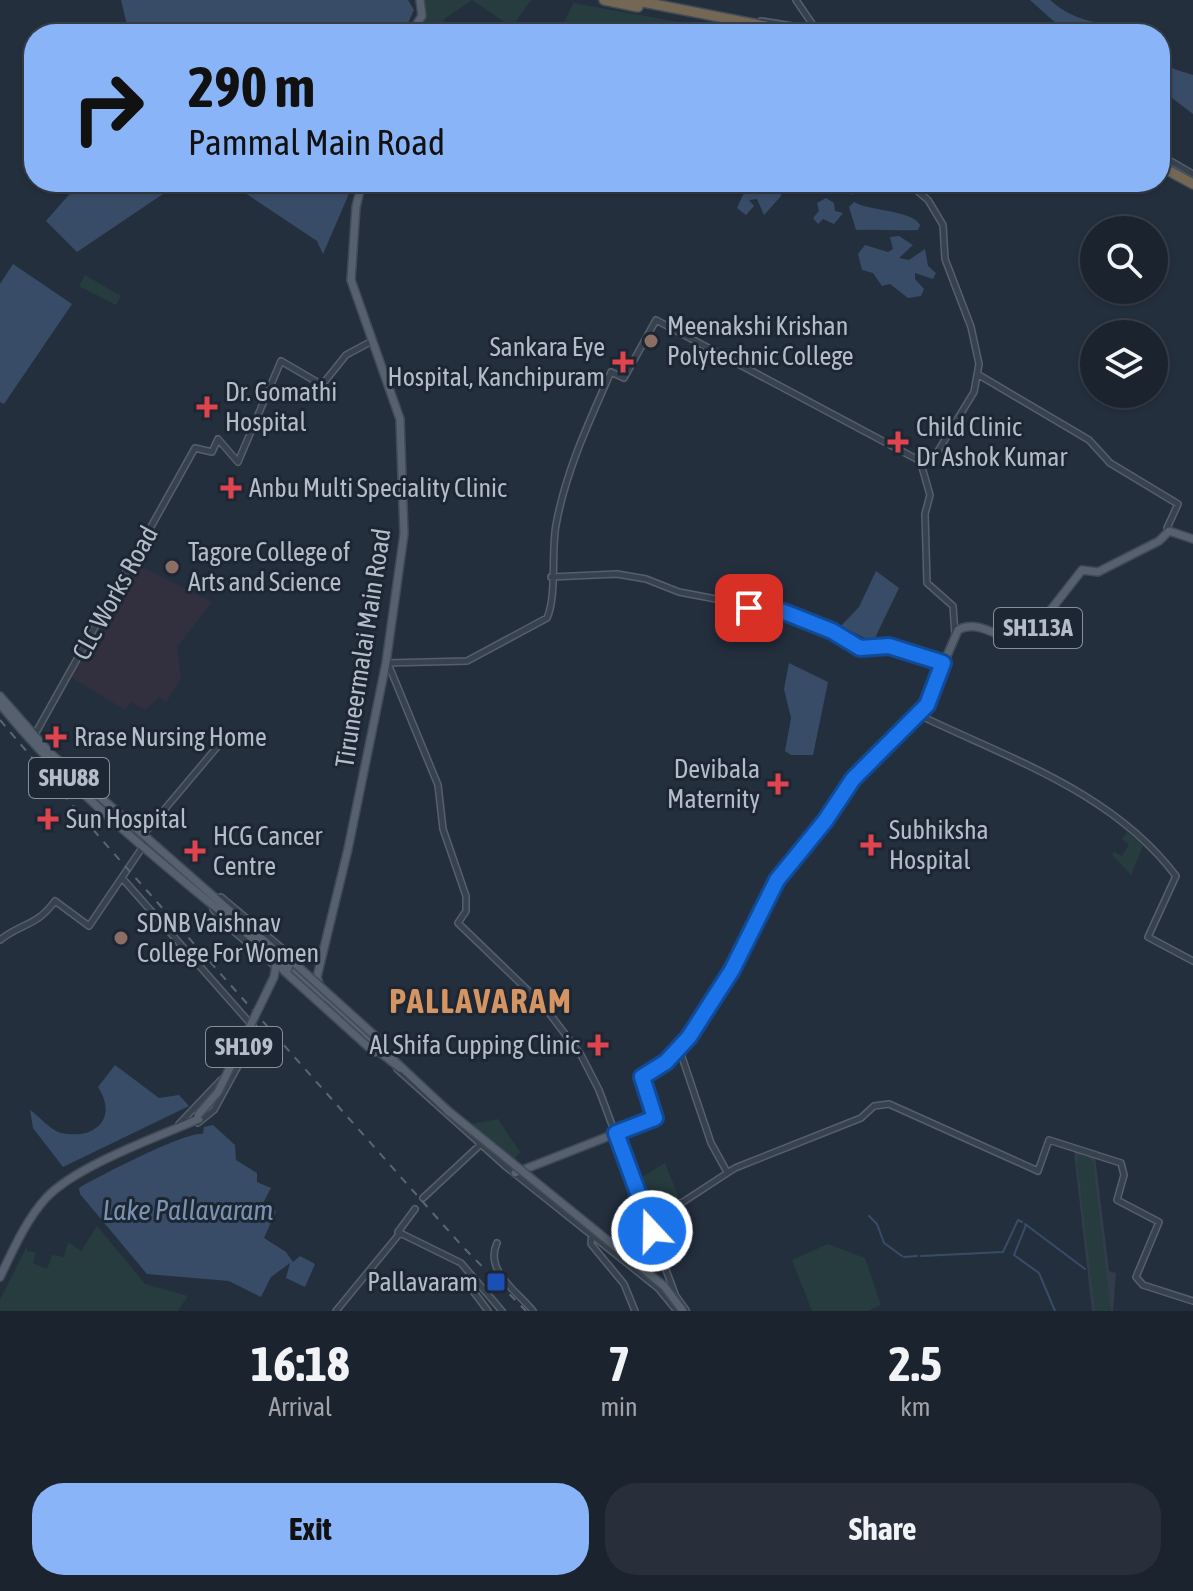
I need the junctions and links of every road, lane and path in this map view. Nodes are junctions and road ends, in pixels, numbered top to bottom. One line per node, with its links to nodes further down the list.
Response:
1 (418, 0): 8 (main road)
2 (604, 0): 6 (highway)
3 (633, 0): 6 (highway)
4 (653, 0): 6 (street)
5 (796, 0): 12 (street)
6 (725, 19): 7 (highway)
7 (743, 23): 9 (highway); 10 (highway); 11 (street)
8 (416, 24)
9 (746, 24)
10 (749, 24)
11 (752, 24)
12 (814, 24)
13 (1170, 166): 14 (highway)
14 (1193, 179)
15 (360, 192): 17 (main road, Tiruneermalai Main Road)
16 (919, 192): 18 (street)
17 (372, 341): 27 (main road, Tiruneermalai Main Road); 32 (street, CLC Works Road)
18 (979, 375): 19 (street); 20 (street)
19 (924, 463): 22 (street); 23 (street)
20 (1169, 531): 21 (main road); 24 (main road, SH113A)
21 (1193, 539)
22 (551, 577): 26 (street); 27 (street)
23 (956, 622): 24 (main road); 25 (street)
24 (964, 626): 25 (main road, SH113A)
25 (955, 634): 26 (main road, SH113A)
26 (943, 663): 30 (main road, SH113A)
27 (388, 664): 41 (main road, Tiruneermalai Main Road); 48 (street)
28 (0, 696): 32 (main road, SHU88)
29 (0, 704): 34 (main road, SHU88)
30 (919, 715): 39 (street); 43 (main road)
31 (228, 734): 33 (street)
32 (33, 737): 33 (main road, SHU88)
33 (143, 835): 36 (main road, SHU88)
34 (144, 845): 35 (street); 36 (main road, SHU88)
35 (122, 878): 37 (street); 42 (street)
36 (216, 906): 38 (main road); 40 (main road); 41 (main road, SHU88); 41 (street)
37 (0, 940)
38 (287, 957): 40 (main road, bridge); 40 (main road, bridge); 44 (main road, bridge)
39 (1193, 961)
40 (279, 967): 41 (street); 44 (main road, bridge); 47 (main road, SH109, bridge)
41 (312, 985): 44 (street); 44 (main road, SHU88); 44 (main road, SHU88)
42 (250, 1022): 47 (street); 47 (street)
43 (679, 1048): 48 (main road); 50 (street)
44 (384, 1053): 45 (main road, SHU88); 46 (main road, SHU88)
45 (395, 1066): 46 (main road, SHU88); 49 (street)
46 (443, 1108): 52 (street); 71 (main road, SHU88, bridge)
47 (180, 1125): 60 (main road, SH109); 62 (main road, SH109)
48 (616, 1133): 52 (main road); 56 (street)
49 (480, 1145): 52 (street); 54 (street)
50 (724, 1167): 51 (street); 53 (street)
51 (735, 1168): 53 (street); 65 (street)
52 (519, 1171): 57 (street)
53 (727, 1175): 56 (street)
54 (423, 1198)
55 (415, 1209): 59 (street)
56 (646, 1215): 63 (street)
57 (593, 1230): 63 (street); 64 (street); 70 (street)
58 (497, 1243): 69 (street)
59 (391, 1244): 61 (street); 66 (street)
60 (0, 1271)
61 (471, 1273): 67 (street); 68 (street)
62 (0, 1277)
63 (675, 1294): 64 (street); 71 (street)
64 (670, 1300): 71 (street)
65 (1193, 1301)
66 (336, 1311)
67 (488, 1311)
68 (502, 1311)
69 (533, 1311)
70 (635, 1311)
71 (682, 1311)

